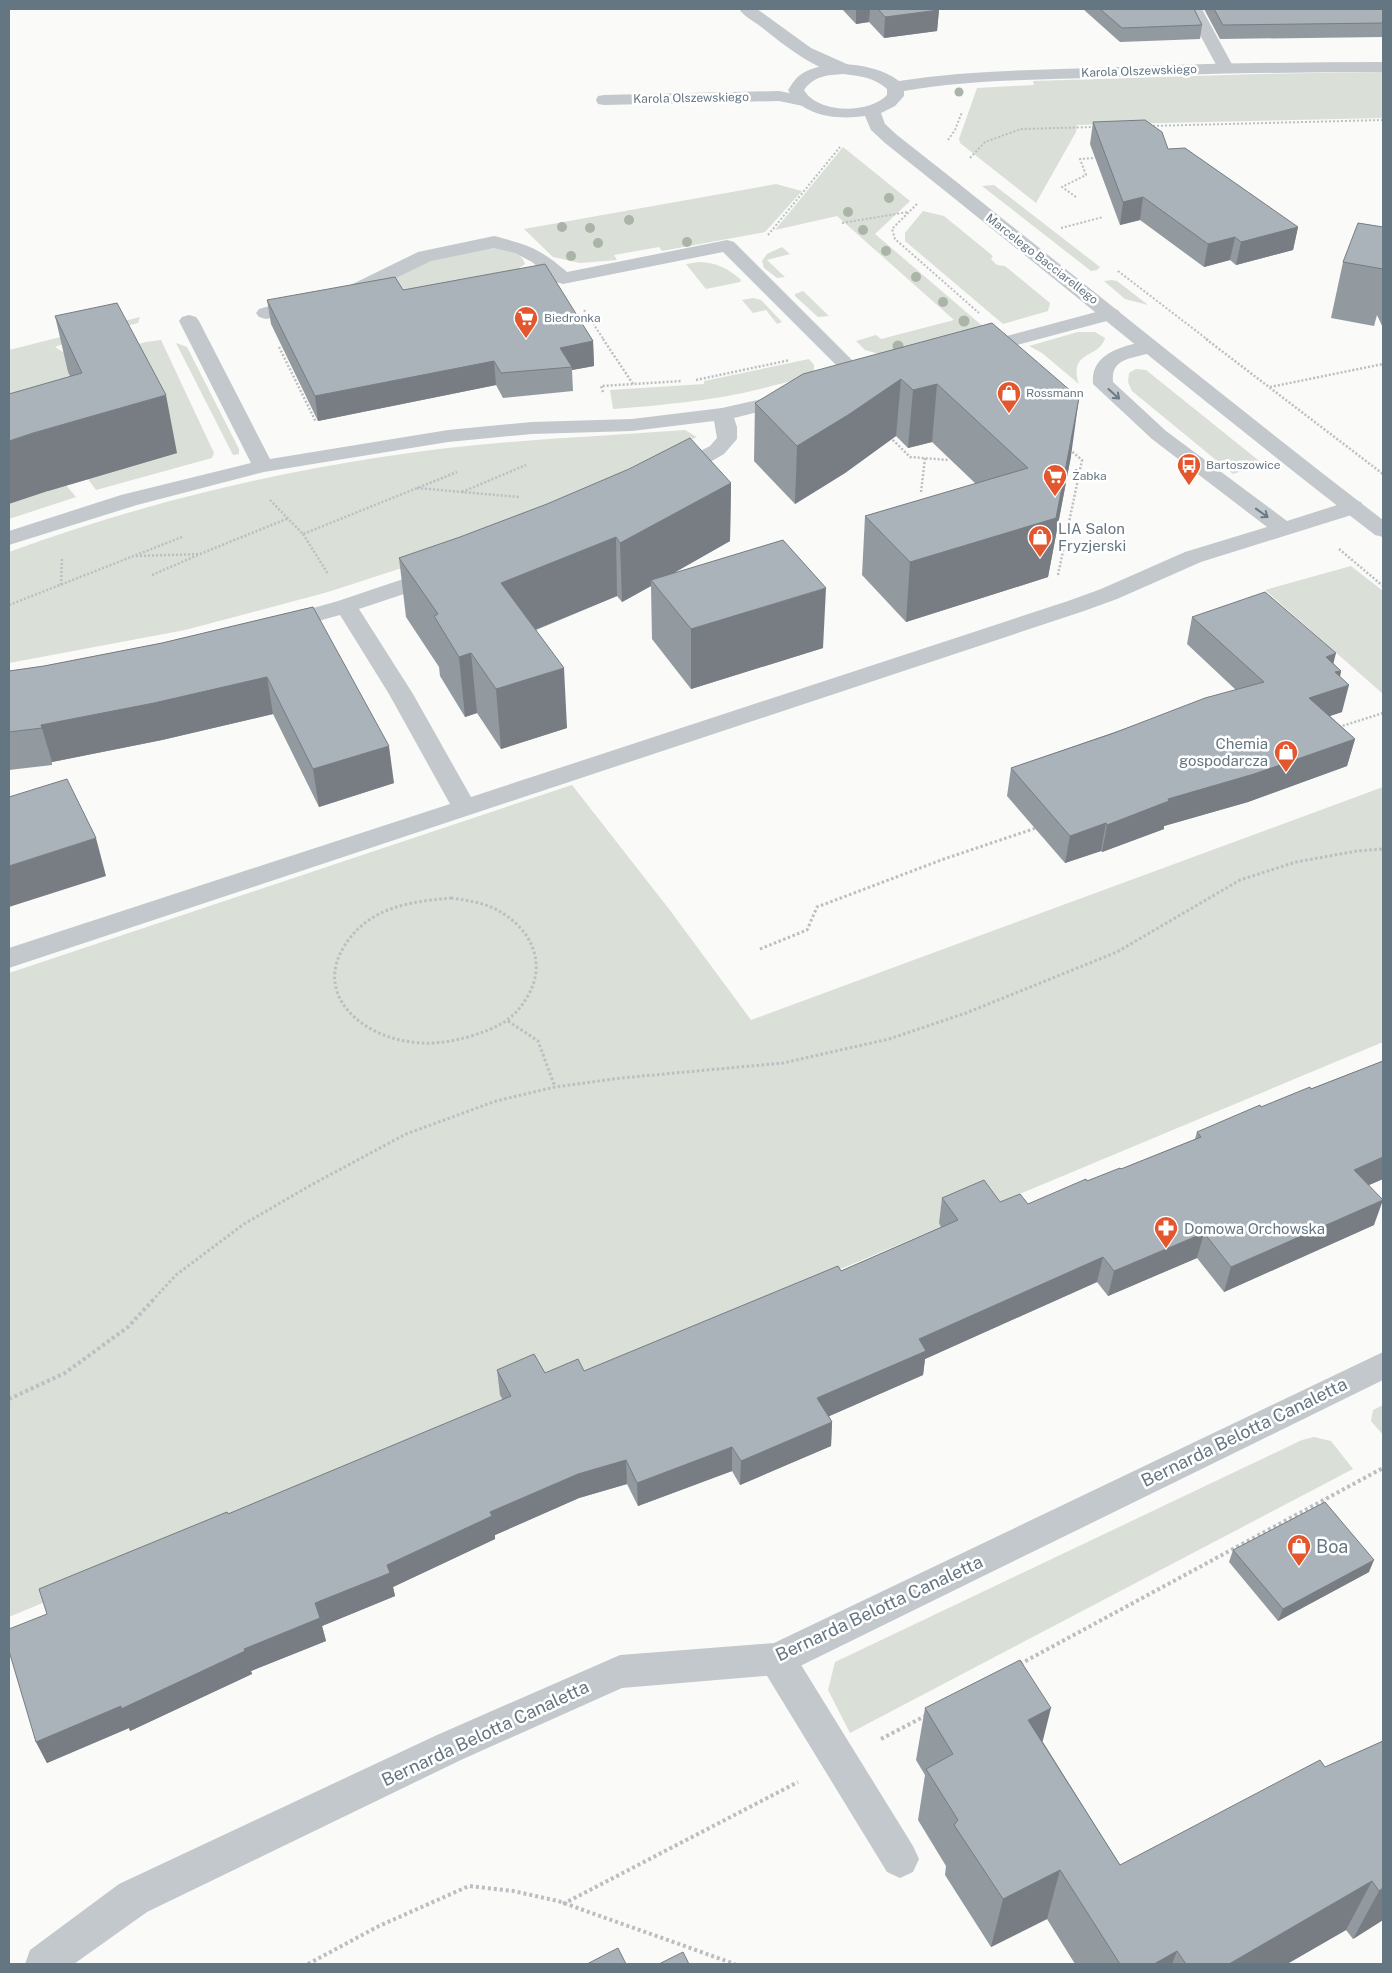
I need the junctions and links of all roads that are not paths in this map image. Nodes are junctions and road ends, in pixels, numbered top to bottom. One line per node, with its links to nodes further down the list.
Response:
1 (748, 9): 3 (street)
2 (1194, 9): 5 (street)
3 (815, 64): 6 (street); 7 (street)
4 (1383, 67): 5 (street, Karola Olszewskiego)
5 (1226, 68): 6 (street, Karola Olszewskiego)
6 (890, 82): 10 (street)
7 (800, 96): 8 (street, Karola Olszewskiego); 9 (street, Karola Olszewskiego)
8 (604, 100)
9 (847, 113): 10 (street, Marcelego Bacciarellego)
10 (875, 118): 12 (street, Marcelego Bacciarellego)
11 (266, 313): 16 (street)
12 (1111, 314): 14 (street, Marcelego Bacciarellego); 15 (street)
13 (189, 321): 19 (street)
14 (1149, 346): 21 (street, Marcelego Bacciarellego); 22 (street, one-way to 22)
15 (954, 356)
16 (861, 379)
17 (809, 394): 18 (street)
18 (722, 414): 19 (street); 20 (street)
19 (263, 466): 24 (street)
20 (651, 485)
21 (1353, 507): 22 (street); 23 (street, Marcelego Bacciarellego)
22 (1284, 530): 28 (street)
23 (1383, 530)
24 (9, 538)
25 (456, 569): 26 (street)
26 (346, 606): 27 (street); 28 (street)
27 (260, 630)
28 (464, 807): 29 (street)
29 (9, 958)
30 (1383, 1365): 31 (street, Bernarda Belotta Canaletta)
31 (777, 1659): 32 (street); 33 (street, Bernarda Belotta Canaletta)
32 (900, 1859)
33 (44, 1964)

